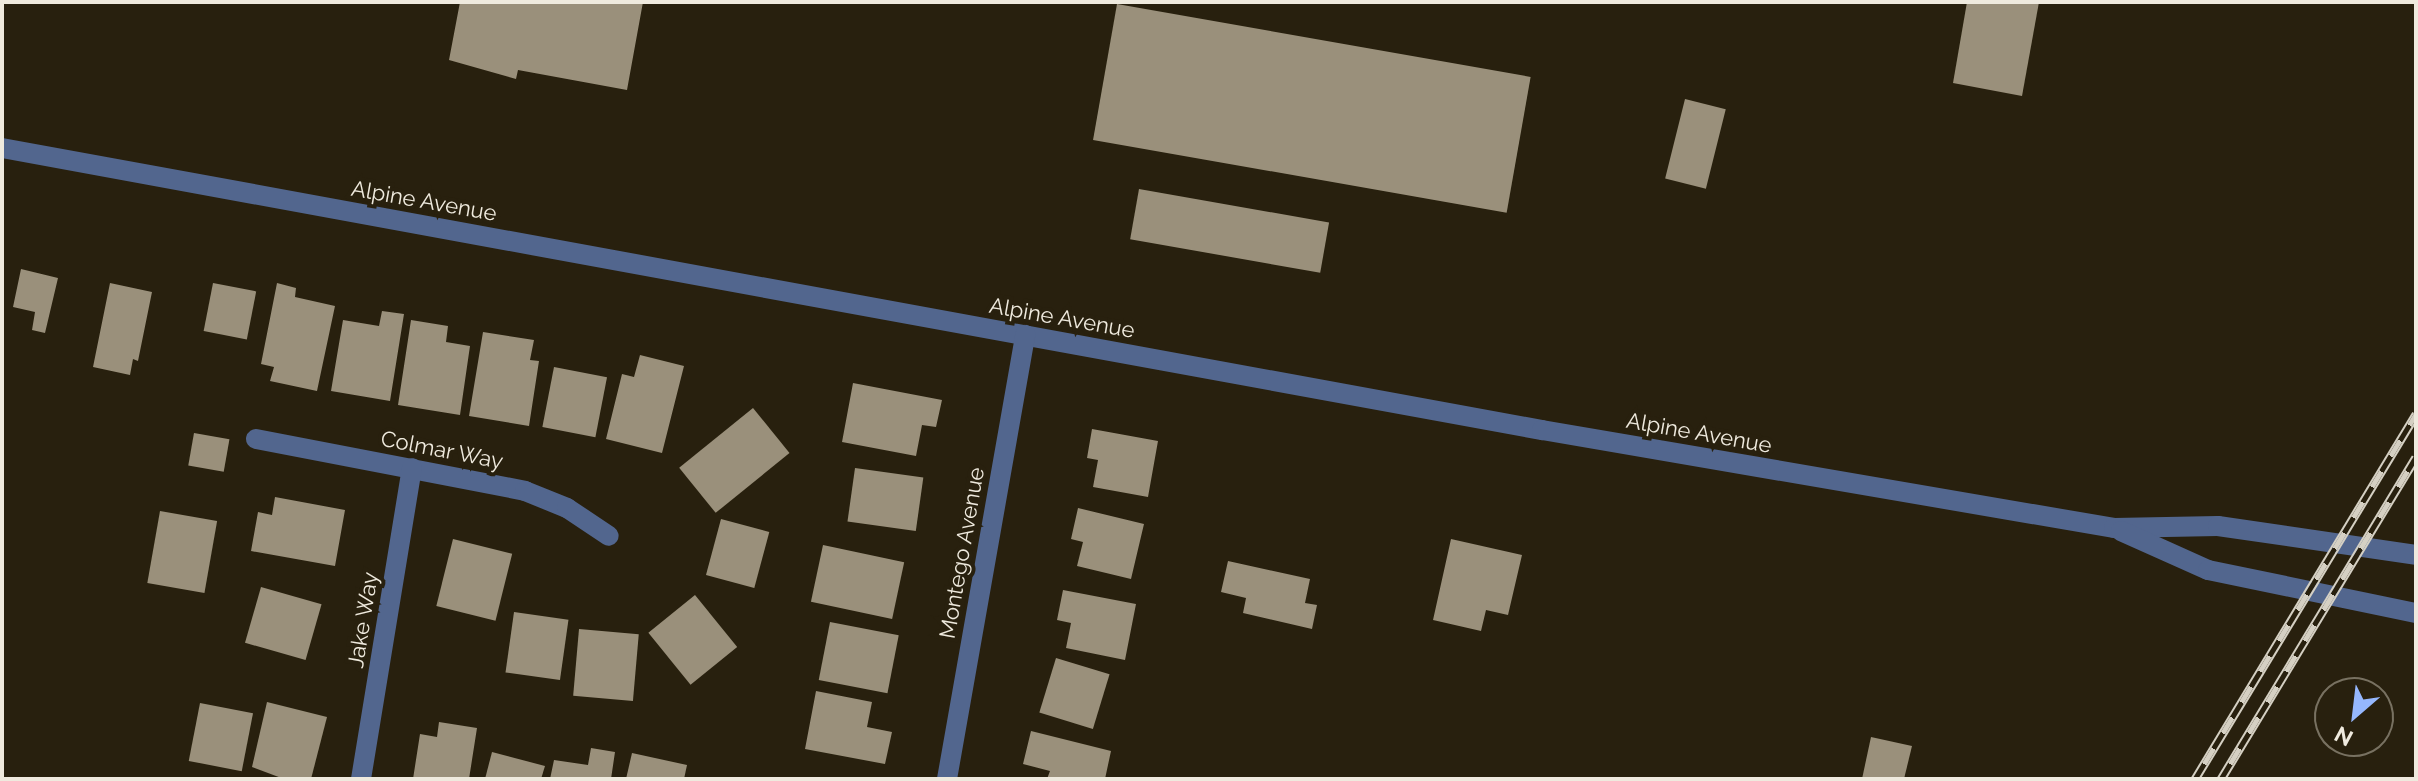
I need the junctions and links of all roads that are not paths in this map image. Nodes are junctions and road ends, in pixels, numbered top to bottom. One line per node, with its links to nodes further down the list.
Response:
1 (2, 148): 2 (street, Alpine Avenue)
2 (1025, 335): 5 (street, Alpine Avenue); 10 (street, Montego Avenue)
3 (256, 439): 4 (street, Colmar Way)
4 (412, 468): 6 (street, Colmar Way); 9 (street, Jake Way)
5 (2114, 528): 7 (street, Alpine Avenue); 8 (street, Alpine Avenue)
6 (609, 536)
7 (2416, 555)
8 (2416, 613)
9 (361, 779)
10 (947, 779)

